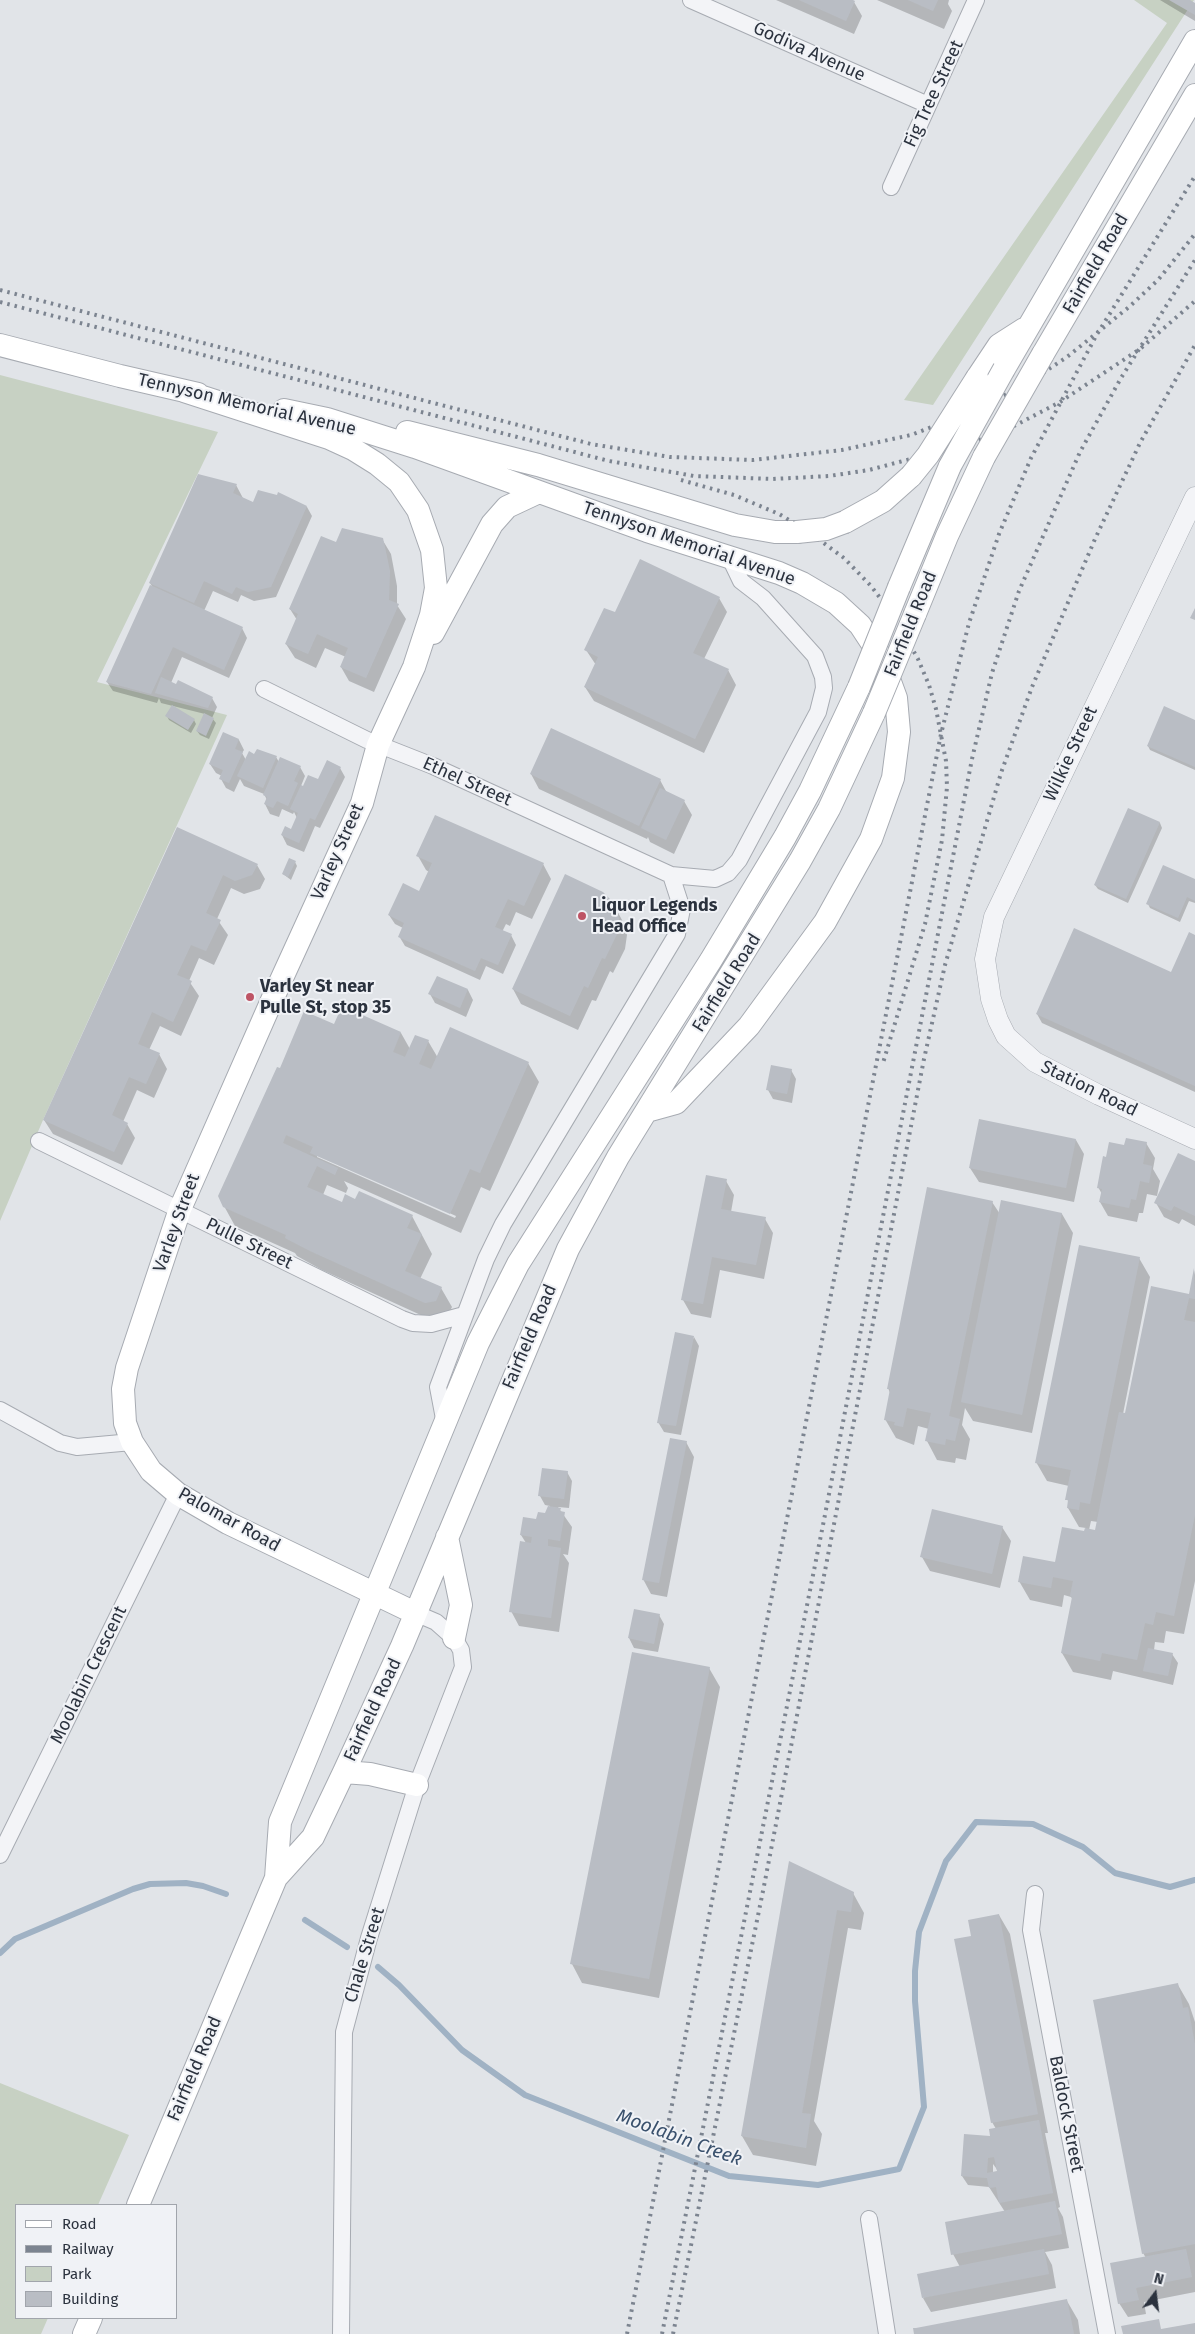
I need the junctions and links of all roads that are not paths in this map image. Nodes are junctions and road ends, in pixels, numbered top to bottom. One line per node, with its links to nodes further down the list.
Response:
1 (976, 0): 5 (street, Fig Tree Street)
2 (695, 1): 5 (street, Godiva Avenue)
3 (1195, 41): 7 (main road, Fairfield Road)
4 (1195, 95): 19 (main road, Fairfield Road, bridge)
5 (928, 105): 6 (street, Fig Tree Street)
6 (891, 187)
7 (1027, 327): 10 (main road, bridge); 25 (main road, Fairfield Road, bridge)
8 (0, 345): 9 (main road, Tennyson Memorial Avenue)
9 (184, 391): 10 (main road, Tennyson Memorial Avenue); 14 (main road, Varley Street)
10 (327, 419): 11 (main road, Tennyson Memorial Avenue)
11 (539, 492): 13 (main road, Tennyson Memorial Avenue); 14 (main road)
12 (1195, 497): 18 (street, Wilkie Street)
13 (729, 556): 17 (street); 19 (main road, Tennyson Memorial Avenue)
14 (414, 667): 16 (main road, Varley Street)
15 (264, 689): 16 (street, Ethel Street)
16 (378, 745): 17 (street, Ethel Street); 22 (main road, Varley Street)
17 (671, 875): 23 (street)
18 (998, 1020): 20 (street, Station Road)
19 (647, 1111): 28 (main road, Fairfield Road)
20 (1195, 1139)
21 (39, 1141): 22 (street, Pulle Street)
22 (180, 1210): 23 (street, Pulle Street); 26 (main road, Varley Street)
23 (464, 1315): 25 (street)
24 (0, 1410): 26 (street)
25 (445, 1424): 29 (main road, Fairfield Road)
26 (132, 1442): 27 (main road, Palomar Road)
27 (178, 1494): 29 (main road, Palomar Road); 34 (street, Moolabin Crescent)
28 (447, 1537): 30 (main road, Fairfield Road); 31 (main road)
29 (376, 1594): 30 (main road, Palomar Road); 35 (main road, Fairfield Road)
30 (416, 1614): 31 (street); 32 (main road, Fairfield Road)
31 (454, 1638): 33 (street, Chale Street)
32 (344, 1772): 33 (main road); 35 (main road, Fairfield Road)
33 (417, 1785): 41 (street, Chale Street)
34 (0, 1855)
35 (276, 1878): 37 (main road, Fairfield Road)
36 (1035, 1894): 43 (street, Baldock Street)
37 (138, 2204)
38 (869, 2219): 42 (street)
39 (91, 2319): 40 (main road)
40 (84, 2334)
41 (341, 2334)
42 (887, 2334)
43 (1107, 2334)

